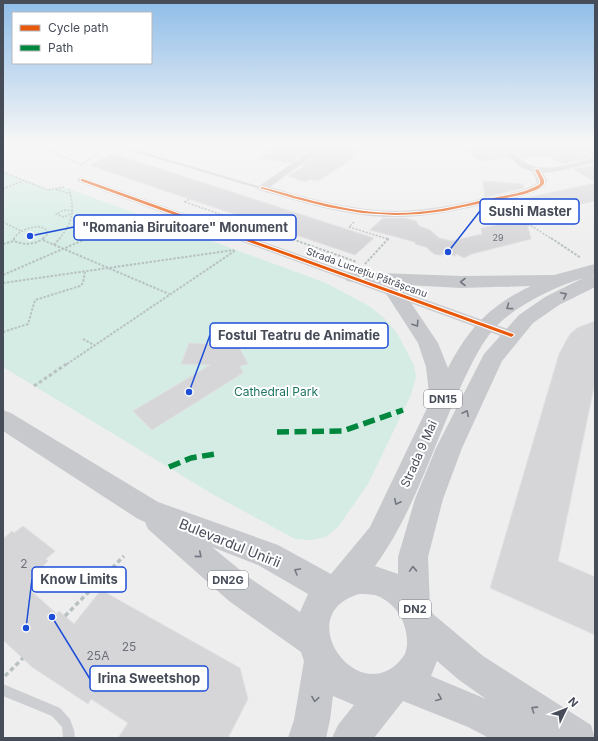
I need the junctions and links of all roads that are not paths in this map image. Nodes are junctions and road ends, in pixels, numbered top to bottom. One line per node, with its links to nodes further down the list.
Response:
1 (230, 179): 5 (lane)
2 (275, 179): 5 (street)
3 (541, 179): 5 (street)
4 (82, 180): 7 (street, Strada Lucrețiu Pătrășcanu)
5 (262, 188)
6 (588, 264): 8 (main road, Strada 9 Mai / DN15)
7 (358, 268): 8 (main road, one-way to 7); 10 (street, Strada Lucrețiu Pătrășcanu)
8 (558, 280): 11 (main road, Strada 9 Mai / DN15, one-way to 11)
9 (595, 280): 11 (main road, Strada 9 Mai / DN15, one-way to 9)
10 (394, 292): 11 (street, Strada Lucrețiu Pătrășcanu); 12 (main road, one-way to 12)
11 (498, 330): 12 (main road, Strada 9 Mai / DN15); 16 (main road, Strada 9 Mai / DN15, one-way to 11)
12 (442, 402): 15 (main road, Strada 9 Mai / DN15, one-way to 15)
13 (3, 418): 14 (main road, Bulevardul Unirii / DN2G)
14 (148, 511): 15 (main road, Bulevardul Unirii / DN2G, one-way to 14); 17 (main road, Bulevardul Unirii / DN2G, one-way to 17)
15 (337, 587): 16 (main road, DN2); 17 (main road)
16 (418, 616): 18 (main road, DN2); 24 (main road, DN2, one-way to 16)
17 (317, 651): 18 (main road); 21 (main road, one-way to 21)
18 (396, 686): 22 (main road, DN2); 23 (main road, one-way to 23)
19 (3, 690): 20 (lane)
20 (69, 738)
21 (307, 738)
22 (351, 738)
23 (528, 738)
24 (578, 738)

